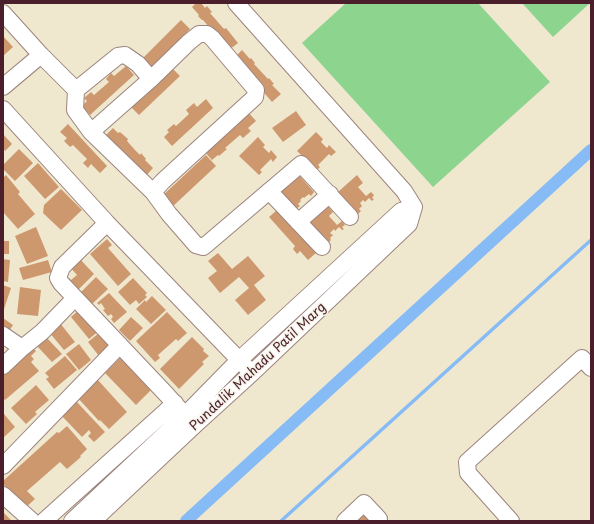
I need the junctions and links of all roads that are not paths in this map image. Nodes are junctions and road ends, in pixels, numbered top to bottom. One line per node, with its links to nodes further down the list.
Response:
1 (236, 3): 12 (street)
2 (3, 13): 3 (street)
3 (41, 55): 5 (street); 6 (street)
4 (151, 79): 6 (street); 8 (street); 10 (street)
5 (3, 87)
6 (76, 90): 8 (street)
7 (3, 109): 15 (street)
8 (91, 132): 10 (street)
9 (270, 191): 10 (street); 11 (street); 14 (street)
10 (153, 192)
11 (330, 194): 13 (street); 14 (street)
12 (414, 207): 21 (street, Pundalik Mahadu Patil Marg); 24 (street, Pundalik Mahadu Patil Marg)
13 (350, 217)
14 (298, 222): 16 (street)
15 (107, 223): 17 (street); 21 (street)
16 (322, 247)
17 (75, 298): 19 (street); 20 (street)
18 (3, 335): 20 (street)
19 (120, 345): 25 (street); 26 (street)
20 (22, 348): 22 (street)
21 (239, 360): 24 (street); 25 (street, Pundalik Mahadu Patil Marg)
22 (3, 366)
23 (591, 368): 34 (street)
24 (252, 373): 25 (street, Pundalik Mahadu Patil Marg)
25 (185, 414): 30 (street); 31 (street, Pundalik Mahadu Patil Marg); 32 (street, Pundalik Mahadu Patil Marg)
26 (3, 466)
27 (3, 495): 29 (street)
28 (379, 520): 33 (street)
29 (32, 521)
30 (44, 521)
31 (72, 521)
32 (93, 521)
33 (345, 521)
34 (511, 521)

